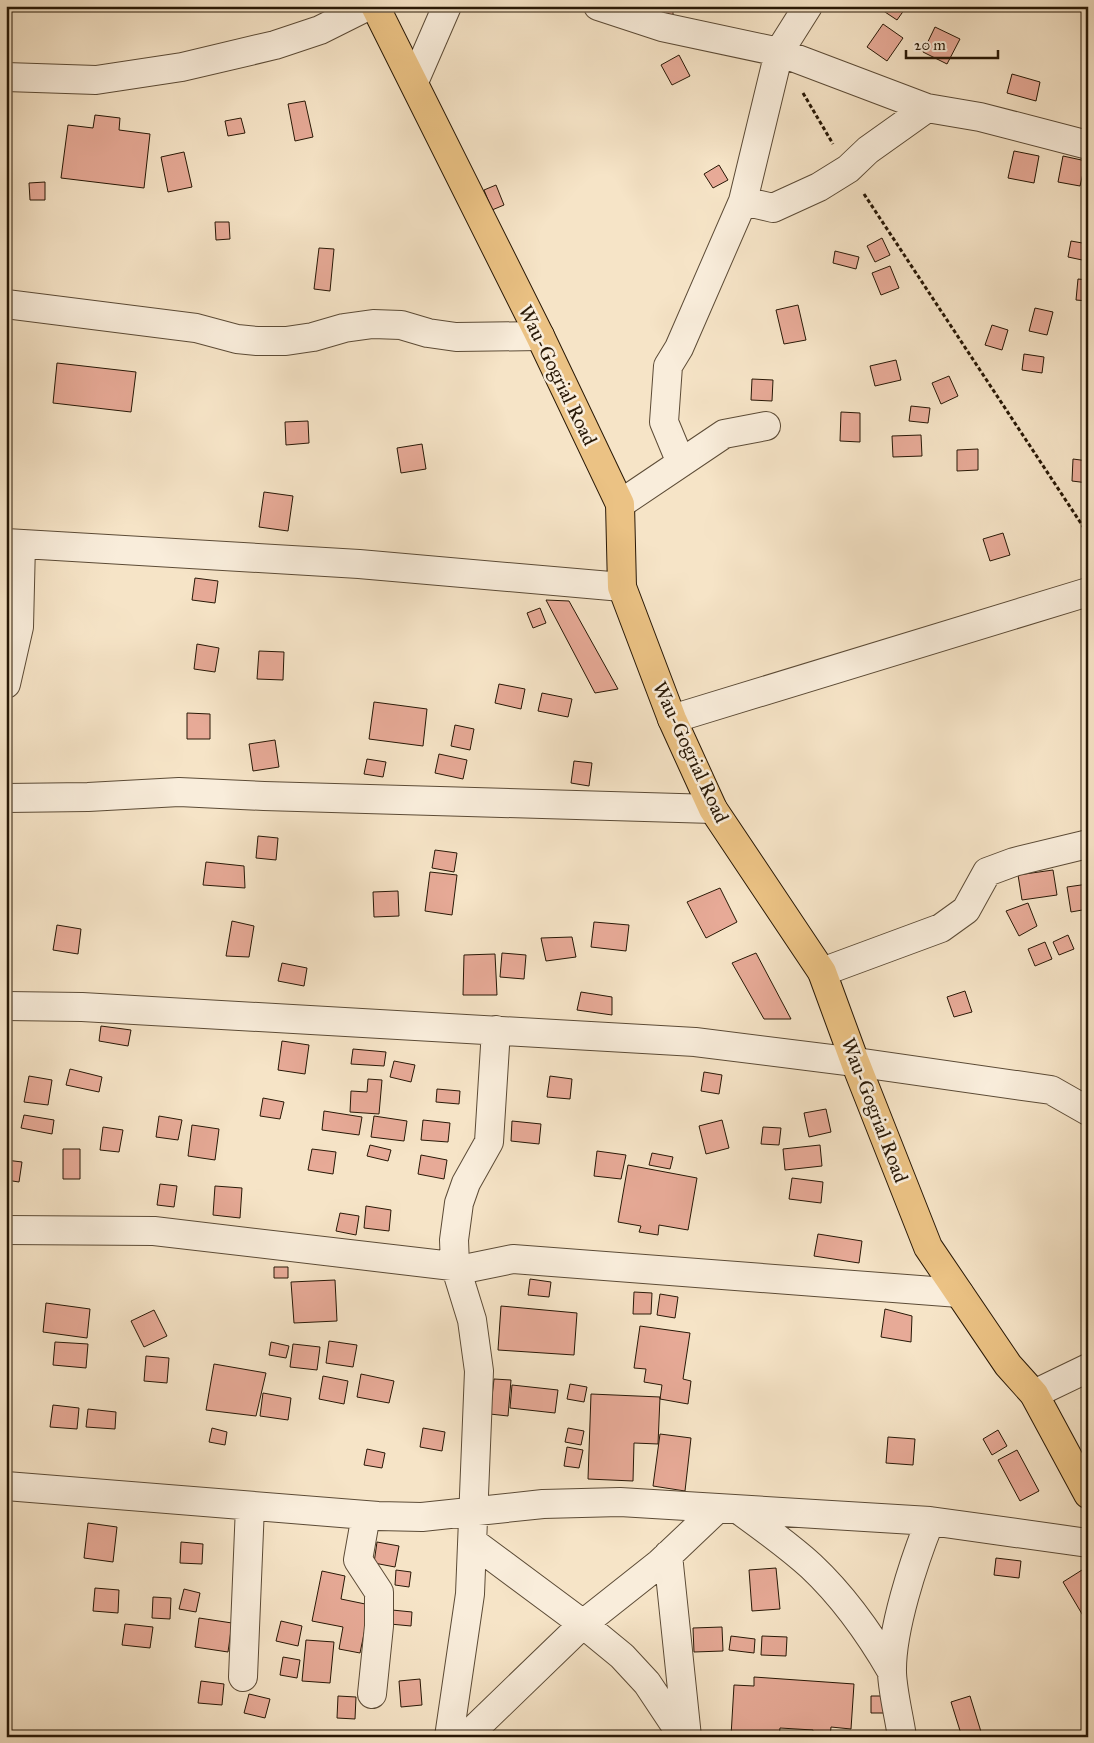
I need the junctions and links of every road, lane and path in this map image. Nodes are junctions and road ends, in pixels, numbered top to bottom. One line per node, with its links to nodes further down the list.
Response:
1 (368, 6): 7 (street)
2 (375, 6): 8 (main road, Wau-Gogrial Road)
3 (447, 6): 8 (street)
4 (598, 6): 6 (street)
5 (808, 6): 6 (street)
6 (779, 52): 9 (street); 11 (path); 12 (street)
7 (6, 77)
8 (414, 82): 14 (main road, Wau-Gogrial Road)
9 (927, 108): 10 (street); 11 (street)
10 (1088, 145)
11 (848, 169): 12 (street); 18 (path)
12 (743, 201): 16 (street)
13 (6, 304): 14 (street)
14 (540, 336): 17 (main road, Wau-Gogrial Road)
15 (766, 426): 16 (street)
16 (680, 463): 17 (street)
17 (620, 504): 20 (main road, Wau-Gogrial Road)
18 (1088, 534)
19 (14, 544): 20 (street); 22 (street)
20 (622, 587): 23 (main road, Wau-Gogrial Road)
21 (1088, 592): 23 (street)
22 (6, 684)
23 (672, 719): 25 (main road, Wau-Gogrial Road)
24 (6, 798): 25 (street)
25 (713, 809): 27 (main road, Wau-Gogrial Road)
26 (1088, 844): 27 (street)
27 (822, 972): 30 (main road, Wau-Gogrial Road)
28 (6, 1006): 29 (street)
29 (496, 1030): 30 (street); 33 (street)
30 (854, 1062): 31 (street); 34 (main road, Wau-Gogrial Road)
31 (1088, 1111)
32 (6, 1230): 33 (street)
33 (455, 1265): 34 (street); 41 (street)
34 (959, 1293): 36 (main road, Wau-Gogrial Road)
35 (1088, 1368): 36 (street)
36 (1034, 1394): 38 (main road, Wau-Gogrial Road)
37 (6, 1486): 39 (street)
38 (1088, 1494)
39 (250, 1506): 42 (street); 49 (street)
40 (728, 1509): 41 (street); 43 (street); 46 (street); 48 (street)
41 (474, 1512): 42 (street); 45 (street)
42 (366, 1515): 50 (street)
43 (930, 1521): 44 (street); 48 (street)
44 (1088, 1543)
45 (474, 1544): 47 (street); 51 (street)
46 (668, 1555): 47 (street); 54 (street)
47 (583, 1624): 52 (street); 53 (street)
48 (892, 1672): 55 (street)
49 (243, 1677)
50 (372, 1694)
51 (449, 1737)
52 (466, 1737)
53 (683, 1737)
54 (687, 1737)
55 (902, 1737)

